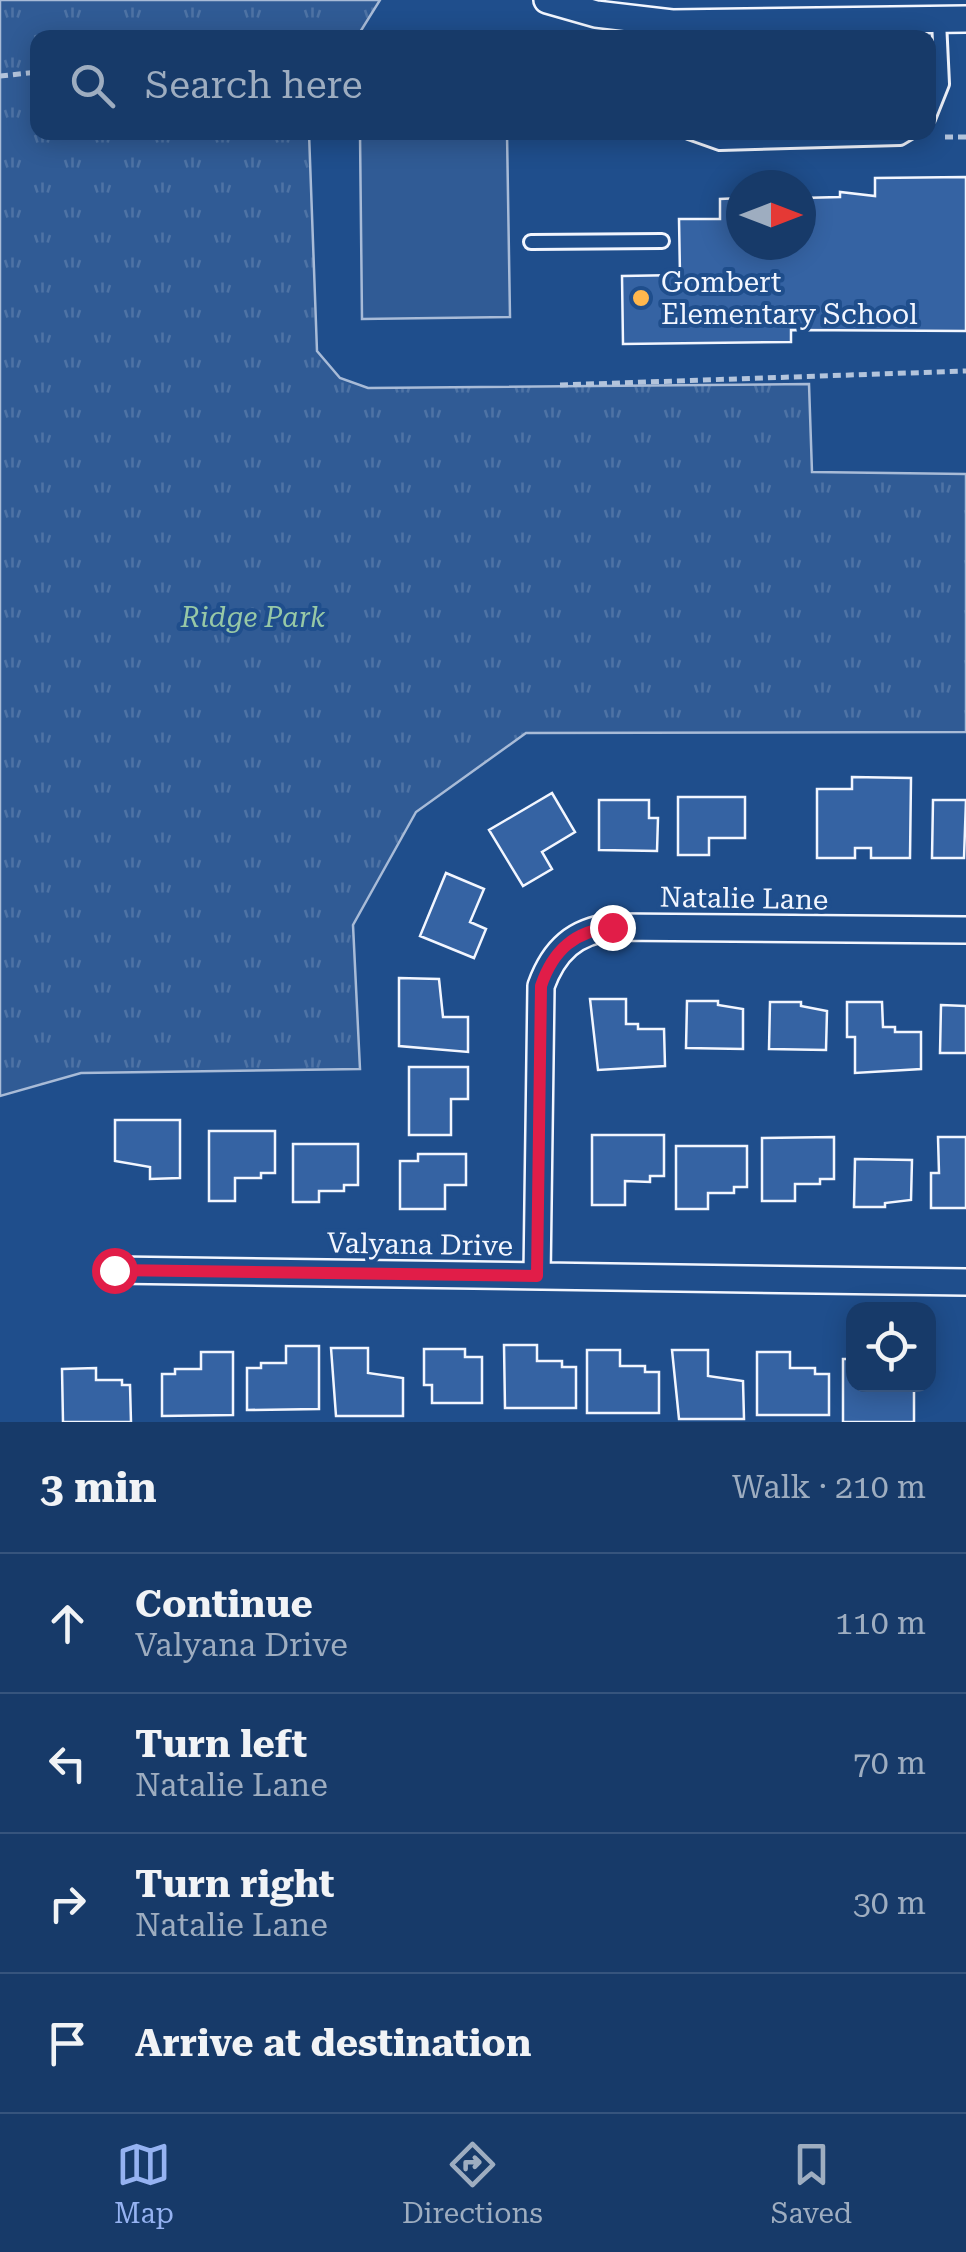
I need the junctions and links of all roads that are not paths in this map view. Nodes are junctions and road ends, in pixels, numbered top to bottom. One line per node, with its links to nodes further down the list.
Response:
1 (546, 0): 4 (street)
2 (938, 10): 3 (street); 4 (street); 5 (lane)
3 (966, 19)
4 (647, 29)
5 (936, 99)
6 (712, 140): 7 (lane)
7 (828, 140)
8 (662, 241): 9 (lane)
9 (531, 242)
10 (966, 930): 12 (street, Natalie Lane)
11 (114, 1270): 12 (street, Valyana Drive)
12 (537, 1276): 13 (street, Valyana Drive)
13 (966, 1282)

